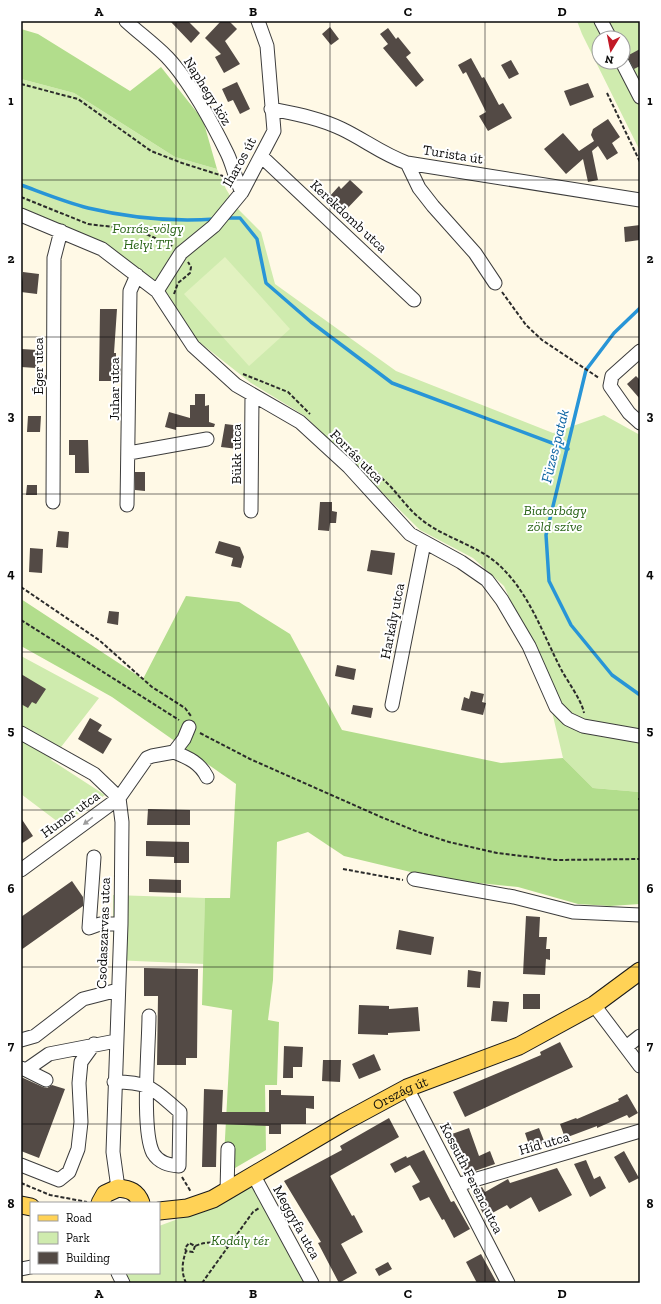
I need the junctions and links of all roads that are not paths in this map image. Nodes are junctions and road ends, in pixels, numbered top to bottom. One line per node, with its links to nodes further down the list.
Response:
1 (126, 21): 8 (street, Naphegy köz)
2 (258, 21): 5 (street, Iharos út)
3 (626, 70): 4 (street)
4 (640, 97)
5 (272, 109): 6 (street, Iharos út); 7 (street, Turista út)
6 (261, 156): 8 (street, Iharos út); 15 (street, Kerekdomb utca)
7 (407, 163): 9 (street, Turista út); 13 (street)
8 (242, 192): 14 (street, Iharos út)
9 (640, 200)
10 (21, 215): 11 (street, Forrás utca)
11 (61, 231): 12 (street, Forrás utca); 21 (street, Éger utca)
12 (137, 275): 14 (street, Forrás utca); 20 (street, Juhar utca)
13 (495, 283)
14 (157, 291): 17 (street, Forrás utca)
15 (414, 300)
16 (640, 351): 18 (street)
17 (252, 396): 23 (street, Bükk utca); 24 (street, Forrás utca)
18 (640, 423)
19 (207, 439): 20 (street)
20 (129, 453): 22 (street, Juhar utca)
21 (53, 502)
22 (127, 505)
23 (251, 511)
24 (424, 543): 25 (street, Harkály utca); 28 (street, Forrás utca)
25 (392, 705)
26 (189, 727): 29 (street)
27 (21, 733): 31 (street)
28 (640, 736)
29 (174, 752): 30 (street); 31 (street, Hunor utca)
30 (207, 777)
31 (119, 798): 33 (street, Hunor utca, one-way to 33); 36 (street, Csodaszarvas utca)
32 (94, 857): 36 (street)
33 (21, 870)
34 (414, 879): 35 (street)
35 (640, 915)
36 (121, 924): 38 (street, Csodaszarvas utca)
37 (640, 971): 39 (main road, Ország út)
38 (118, 990): 42 (street); 43 (street, Csodaszarvas utca)
39 (594, 1005): 45 (street); 51 (main road, Ország út)
40 (150, 1016): 50 (street)
41 (640, 1036): 45 (street)
42 (21, 1040)
43 (116, 1041): 44 (street); 49 (street, Csodaszarvas utca)
44 (94, 1044): 47 (street); 54 (street)
45 (626, 1047): 46 (street)
46 (640, 1066)
47 (24, 1069): 48 (street)
48 (46, 1080)
49 (114, 1082): 50 (street); 57 (street, Csodaszarvas utca)
50 (147, 1085): 50 (street)
51 (407, 1088): 55 (main road, Ország út); 56 (street, Kossuth Ferenc utca)
52 (640, 1131): 56 (street, Híd utca)
53 (228, 1149): 58 (street)
54 (21, 1165)
55 (254, 1176): 58 (main road, Ország út); 64 (street, Meggyfa utca)
56 (457, 1185): 65 (street, Kossuth Ferenc utca)
57 (118, 1188): 59 (main road); 60 (main road)
58 (226, 1192): 61 (main road, Ország út)
59 (101, 1202)
60 (141, 1202)
61 (160, 1211)
62 (118, 1274): 63 (street)
63 (123, 1283)
64 (312, 1283)
65 (508, 1283)

